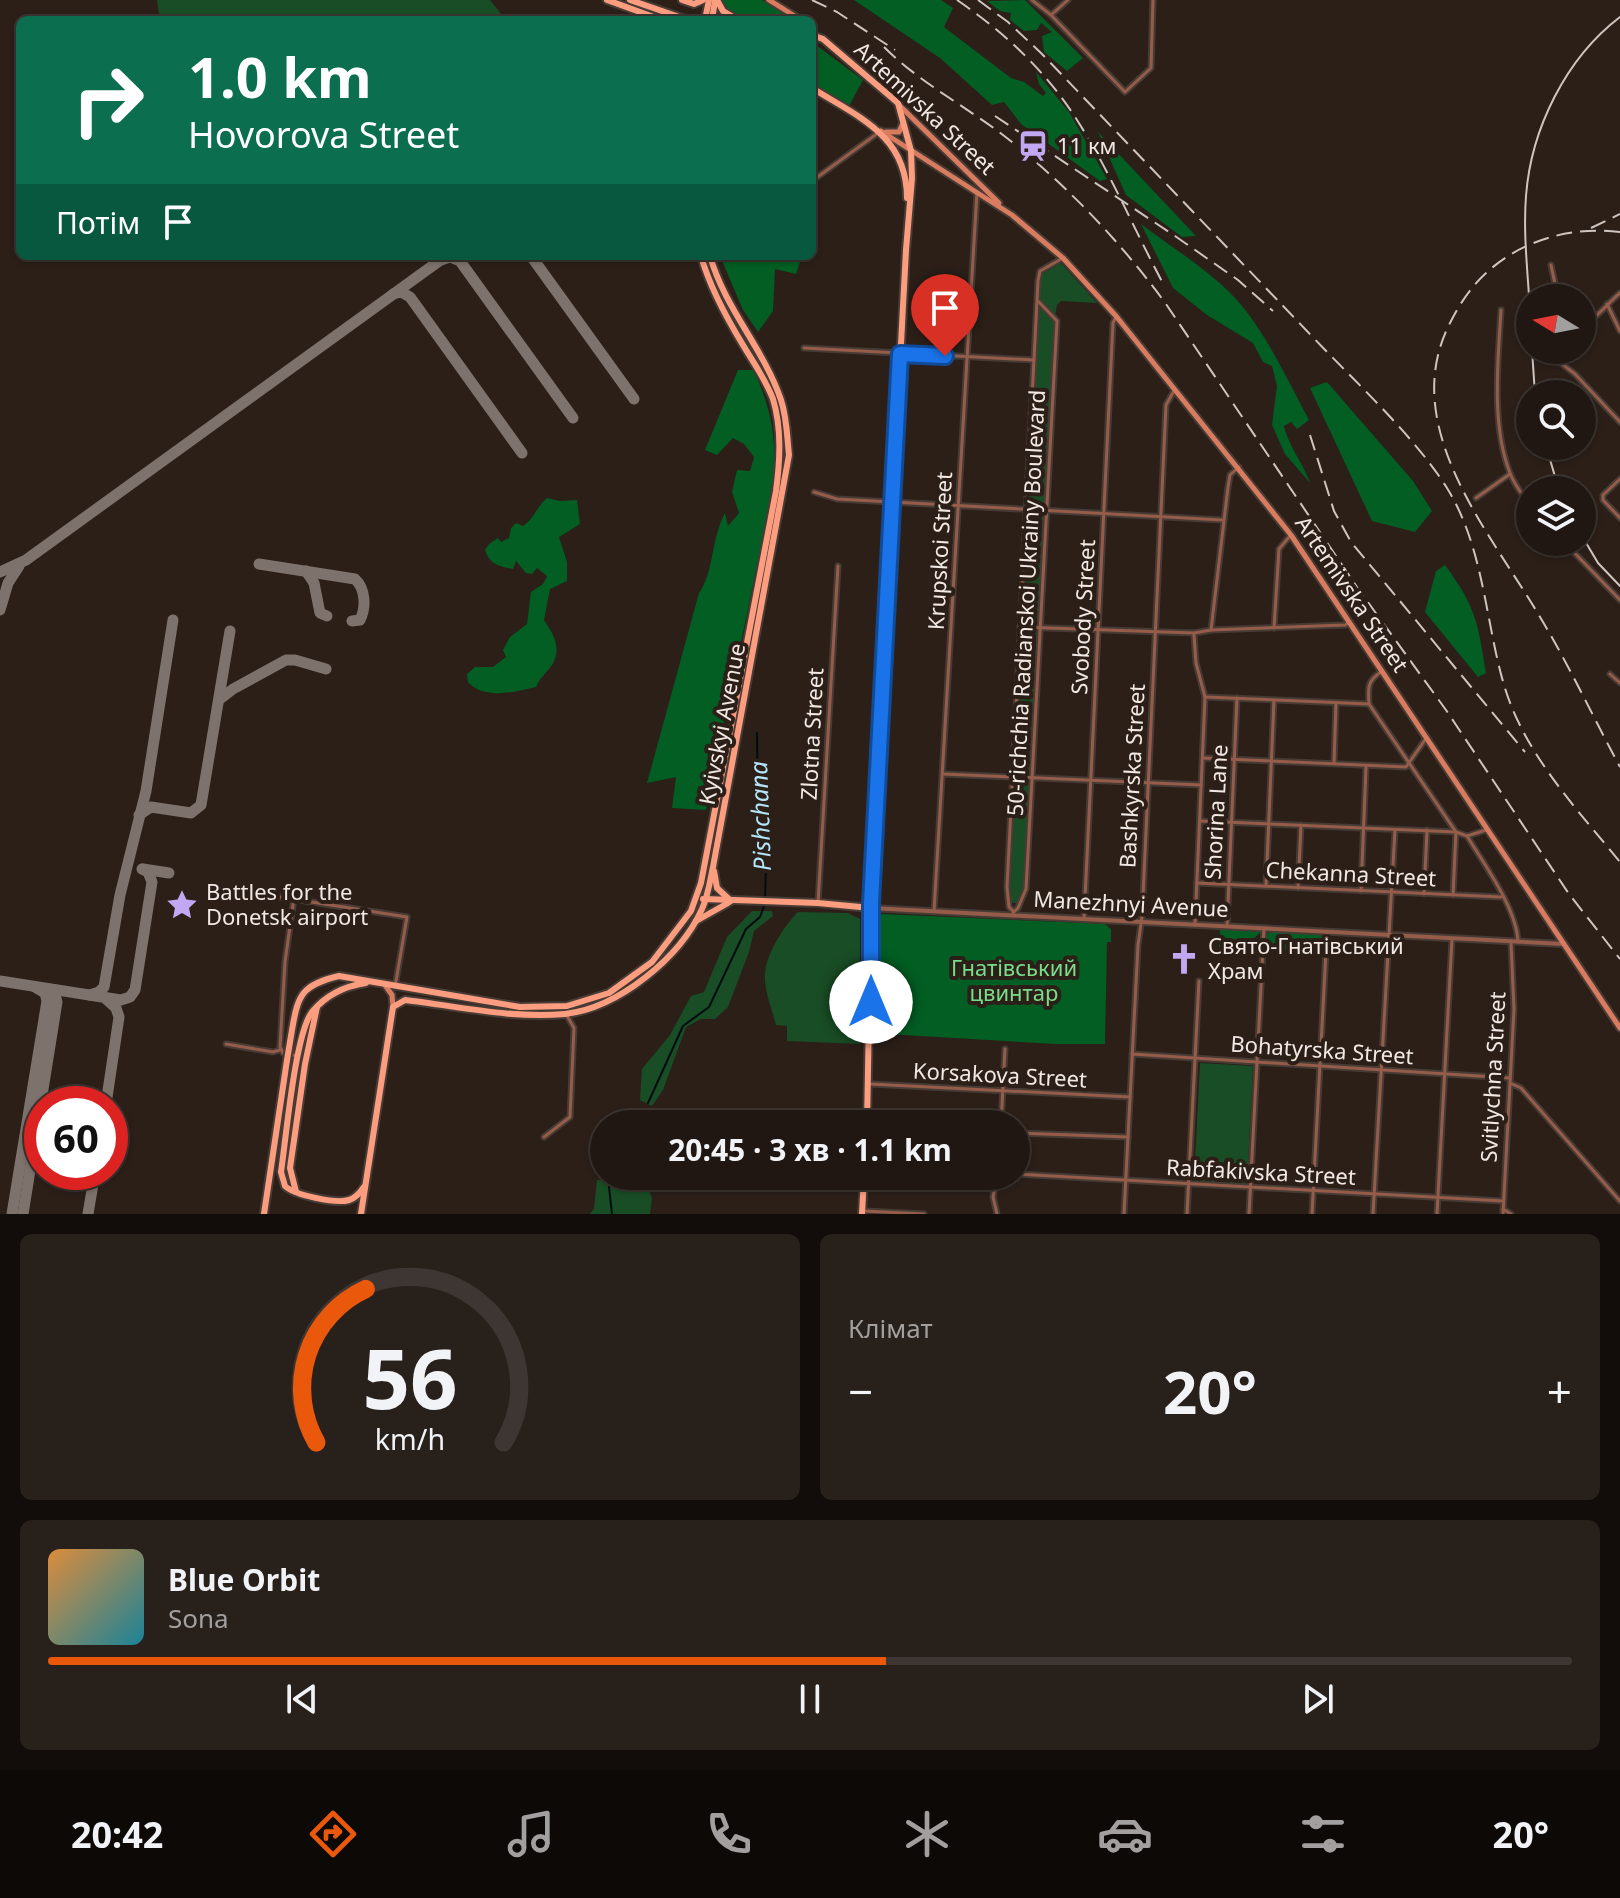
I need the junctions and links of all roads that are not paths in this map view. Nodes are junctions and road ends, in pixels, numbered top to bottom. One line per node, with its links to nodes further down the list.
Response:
1 (607, 0): 11 (main road)
2 (630, 0): 12 (main road)
3 (682, 0): 4 (main road)
4 (706, 0): 13 (main road)
5 (716, 0): 13 (main road); 14 (main road)
6 (769, 0): 15 (main road)
7 (1032, 0): 10 (street)
8 (1068, 0): 10 (street)
9 (1153, 0): 10 (street)
10 (1051, 15)
11 (651, 16)
12 (676, 16)
13 (709, 16)
14 (731, 16)
15 (795, 16)
16 (816, 35): 18 (main road, Artemivska Street)
17 (816, 90): 20 (main road, Artemivska Street)
18 (898, 103): 19 (main road); 26 (main road, Artemivska Street)
19 (903, 121): 20 (main road); 21 (main road)
20 (881, 131): 21 (main road, Artemivska Street); 23 (street); 27 (main road)
21 (911, 151): 22 (main road, Artemivska Street); 24 (main road)
22 (928, 162): 24 (main road); 25 (main road, Artemivska Street)
23 (816, 178)
24 (912, 178): 27 (main road)
25 (977, 192): 26 (main road, Artemivska Street); 46 (street, Krupskoi Street)
26 (1012, 215): 28 (main road, Artemivska Street)
27 (906, 250): 45 (main road)
28 (1063, 258): 34 (street, 50-richchia Radianskoi Ukrainy Boulevard); 37 (main road, Artemivska Street)
29 (702, 260): 40 (main road, Kyivskyi Avenue)
30 (711, 260): 39 (main road, Kyivskyi Avenue)
31 (1551, 265): 32 (street)
32 (1555, 284)
33 (1620, 293): 35 (street)
34 (1037, 300): 47 (street, 50-richchia Radianskoi Ukrainy Boulevard); 60 (street, 50-richchia Radianskoi Ukrainy Boulevard)
35 (1607, 304): 38 (street); 41 (street)
36 (1501, 310): 52 (street)
37 (1116, 316): 49 (main road, Artemivska Street); 61 (street, Svobody Street)
38 (1596, 316)
39 (742, 326): 40 (main road); 42 (main road, Kyivskyi Avenue)
40 (734, 330): 43 (main road, Kyivskyi Avenue)
41 (1620, 331)
42 (750, 340): 43 (main road); 108 (main road, Kyivskyi Avenue)
43 (744, 347): 118 (main road, Kyivskyi Avenue)
44 (804, 348): 45 (street)
45 (900, 354): 46 (street); 57 (main road)
46 (967, 357): 47 (street); 58 (street, Krupskoi Street)
47 (1034, 360): 59 (street, 50-richchia Radianskoi Ukrainy Boulevard)
48 (1562, 364): 50 (street)
49 (1175, 389): 51 (main road, Artemivska Street); 62 (street, Bashkyrska Street)
50 (1620, 422)
51 (1239, 467): 64 (street); 65 (main road, Artemivska Street)
52 (1510, 474): 54 (street); 56 (street)
53 (1620, 479): 63 (street)
54 (1516, 483)
55 (814, 492): 57 (street)
56 (1476, 498)
57 (893, 503): 58 (street); 124 (main road)
58 (958, 506): 59 (street); 92 (street, Krupskoi Street)
59 (1026, 509): 60 (street); 70 (street, 50-richchia Radianskoi Ukrainy Boulevard)
60 (1047, 510): 61 (street); 72 (street, 50-richchia Radianskoi Ukrainy Boulevard)
61 (1104, 513): 62 (street); 73 (street, Svobody Street)
62 (1161, 516): 64 (street); 75 (street, Bashkyrska Street)
63 (1620, 518)
64 (1222, 520): 74 (street)
65 (1291, 535): 69 (main road, Artemivska Street); 71 (street)
66 (1578, 556): 68 (street)
67 (838, 566): 123 (street, Zlotna Street)
68 (1620, 600)
69 (1350, 622): 71 (street); 77 (main road, Artemivska Street)
70 (1020, 627): 72 (street); 94 (street, 50-richchia Radianskoi Ukrainy Boulevard)
71 (1274, 628): 74 (street)
72 (1040, 629): 73 (street); 93 (street, 50-richchia Radianskoi Ukrainy Boulevard)
73 (1098, 629): 75 (street); 95 (street, Svobody Street)
74 (1211, 630): 76 (street)
75 (1155, 631): 76 (street); 96 (street, Bashkyrska Street)
76 (1194, 633): 80 (street)
77 (1382, 670): 84 (street, Artemivska Street); 85 (main road, Artemivska Street)
78 (1610, 674): 79 (street)
79 (1620, 683)
80 (1205, 697): 81 (street); 86 (street)
81 (1237, 698): 82 (street); 87 (street, Shorina Lane)
82 (1274, 700): 83 (street); 88 (street)
83 (1336, 703): 84 (street); 89 (street)
84 (1369, 704): 90 (street)
85 (1427, 737): 90 (street); 105 (main road, Artemivska Street)
86 (1203, 758): 87 (street); 97 (street)
87 (1234, 759): 88 (street); 99 (street, Shorina Lane)
88 (1272, 761): 89 (street); 100 (street)
89 (1334, 763): 91 (street)
90 (1411, 763): 91 (street); 106 (street)
91 (1366, 765): 102 (street)
92 (943, 774): 94 (street); 125 (street, Krupskoi Street)
93 (1032, 776): 94 (street); 95 (street); 126 (street, 50-richchia Radianskoi Ukrainy Boulevard)
94 (1013, 778): 126 (street, 50-richchia Radianskoi Ukrainy Boulevard)
95 (1091, 779): 96 (street); 127 (street, Svobody Street)
96 (1148, 782): 97 (street); 129 (street, Bashkyrska Street)
97 (1201, 785): 98 (street)
98 (1200, 821): 99 (street); 109 (street)
99 (1231, 822): 100 (street); 110 (street, Shorina Lane)
100 (1269, 824): 101 (street); 111 (street)
101 (1301, 825): 102 (street); 112 (street)
102 (1363, 828): 103 (street); 113 (street)
103 (1395, 829): 104 (street); 114 (street)
104 (1427, 830): 106 (street); 116 (street)
105 (1488, 830): 107 (street); 138 (main road, Artemivska Street)
106 (1456, 832): 107 (street); 117 (street)
107 (1467, 836): 119 (street)
108 (713, 867): 121 (main road, Kyivskyi Avenue); 122 (main road)
109 (1197, 883): 110 (street, Chekanna Street); 130 (street)
110 (1229, 884): 111 (street, Chekanna Street); 131 (street, Shorina Lane)
111 (1266, 886): 112 (street, Chekanna Street)
112 (1298, 888): 113 (street, Chekanna Street)
113 (1361, 891): 114 (street, Chekanna Street)
114 (1392, 892): 116 (street, Chekanna Street); 134 (street)
115 (261, 894): 120 (street)
116 (1424, 894): 117 (street, Chekanna Street)
117 (1453, 895): 119 (street, Chekanna Street)
118 (697, 897): 121 (main road, Manezhnyi Avenue); 139 (main road, Kyivskyi Avenue)
119 (1503, 897): 137 (street)
120 (294, 898): 144 (street); 151 (street)
121 (705, 899): 122 (main road, Manezhnyi Avenue); 128 (main road, Kyivskyi Avenue)
122 (731, 901): 123 (main road, Manezhnyi Avenue); 128 (main road)
123 (818, 903): 124 (main road, Manezhnyi Avenue)
124 (871, 908): 125 (street, Manezhnyi Avenue); 160 (main road)
125 (934, 911): 126 (street, Manezhnyi Avenue)
126 (1013, 914): 127 (street, Manezhnyi Avenue)
127 (1084, 919): 129 (street, Manezhnyi Avenue)
128 (693, 923): 140 (main road, Kyivskyi Avenue)
129 (1141, 923): 130 (street, Manezhnyi Avenue); 152 (street, Bashkyrska Street)
130 (1195, 925): 131 (street, Manezhnyi Avenue)
131 (1227, 927): 132 (street, Manezhnyi Avenue)
132 (1264, 929): 133 (street, Manezhnyi Avenue); 155 (street)
133 (1327, 932): 134 (street, Manezhnyi Avenue); 156 (street)
134 (1390, 935): 135 (street, Manezhnyi Avenue); 157 (street)
135 (1452, 939): 136 (street, Manezhnyi Avenue); 158 (street)
136 (1511, 942): 137 (street, Manezhnyi Avenue); 159 (street, Svitlychna Street)
137 (1518, 942): 138 (street, Manezhnyi Avenue)
138 (1565, 944): 148 (main road, Artemivska Street)
139 (665, 946): 140 (main road); 144 (main road, Kyivskyi Avenue)
140 (673, 952): 147 (main road, Kyivskyi Avenue)
141 (1199, 981): 154 (street)
142 (369, 983): 143 (main road, Kyivskyi Avenue); 145 (main road); 184 (main road, Kyivskyi Avenue, bridge)
143 (385, 985): 144 (main road, Kyivskyi Avenue); 146 (main road)
144 (395, 987)
145 (317, 1007): 153 (main road); 177 (main road)
146 (393, 1007): 147 (main road, Kyivskyi Avenue); 171 (main road)
147 (566, 1014): 167 (street)
148 (1620, 1028)
149 (226, 1044): 151 (street)
150 (1005, 1049): 162 (street)
151 (280, 1050): 153 (street)
152 (1132, 1054): 154 (street, Bohatyrska Street); 163 (street, Bashkyrska Street)
153 (298, 1056): 177 (main road)
154 (1195, 1058): 155 (street, Bohatyrska Street); 172 (street)
155 (1257, 1062): 156 (street, Bohatyrska Street); 173 (street)
156 (1320, 1066): 157 (street, Bohatyrska Street); 176 (street)
157 (1382, 1070): 158 (street, Bohatyrska Street); 178 (street)
158 (1444, 1074): 159 (street, Bohatyrska Street); 179 (street)
159 (1510, 1078): 161 (street, Svitlychna Street)
160 (869, 1084): 162 (street, Korsakova Street); 164 (main road)
161 (1510, 1084): 180 (street, Svitlychna Street); 181 (street)
162 (1003, 1091): 163 (street, Korsakova Street); 165 (street)
163 (1130, 1097): 168 (street, Bashkyrska Street)
164 (868, 1110)
165 (1002, 1110)
166 (1030, 1134): 168 (street)
167 (544, 1137)
168 (1128, 1137): 170 (street, Bashkyrska Street)
169 (1030, 1175): 170 (street, Rabfakivska Street)
170 (1125, 1180): 172 (street, Rabfakivska Street); 188 (street, Bashkyrska Street)
171 (366, 1184): 177 (main road); 185 (main road)
172 (1189, 1184): 173 (street, Rabfakivska Street); 189 (street)
173 (1251, 1187): 176 (street, Rabfakivska Street); 190 (street)
174 (863, 1190): 183 (main road)
175 (994, 1190): 187 (street)
176 (1313, 1191): 178 (street, Rabfakivska Street); 191 (street)
177 (297, 1193)
178 (1374, 1194): 179 (street, Rabfakivska Street); 192 (street)
179 (1438, 1198): 180 (street, Rabfakivska Street); 193 (street)
180 (1503, 1201): 182 (street, Svitlychna Street)
181 (1620, 1201)
182 (1503, 1211): 194 (street)
183 (862, 1212): 186 (street)
184 (264, 1213)
185 (361, 1214)
186 (924, 1214)
187 (997, 1214)
188 (1124, 1214)
189 (1187, 1214)
190 (1249, 1214)
191 (1312, 1214)
192 (1373, 1214)
193 (1437, 1214)
194 (1511, 1214)

